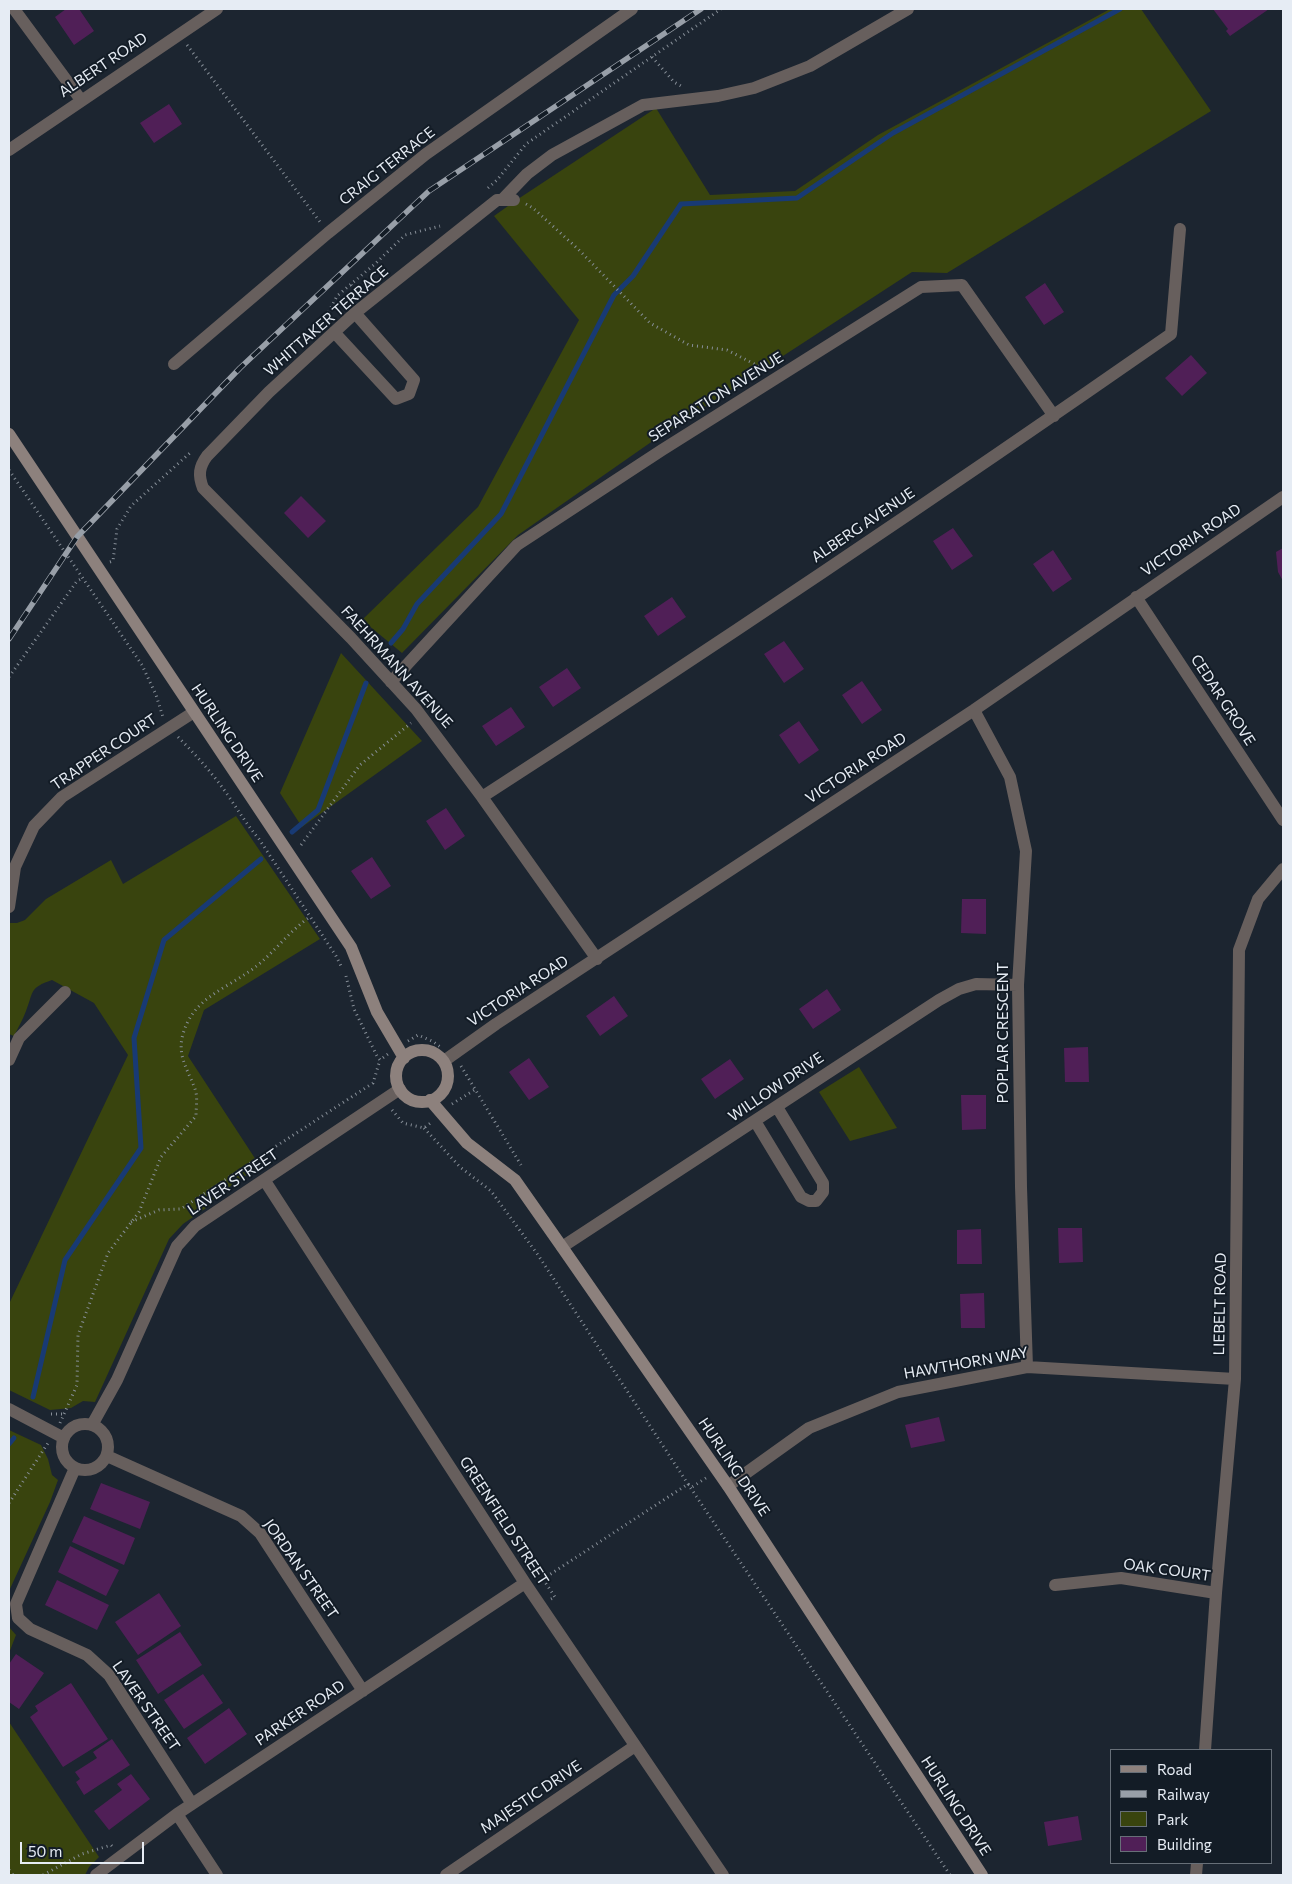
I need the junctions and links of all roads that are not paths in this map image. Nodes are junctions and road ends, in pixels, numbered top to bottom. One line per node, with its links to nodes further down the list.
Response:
1 (14, 9): 5 (street)
2 (217, 9): 5 (street, ALBERT ROAD)
3 (632, 9): 10 (street, CRAIG TERRACE)
4 (908, 9): 8 (street, WHITTAKER TERRACE)
5 (80, 100): 6 (street, ALBERT ROAD)
6 (9, 150)
7 (1180, 229): 11 (street, ALBERG AVENUE)
8 (355, 313): 9 (street, WHITTAKER TERRACE); 9 (street)
9 (334, 332): 13 (street, WHITTAKER TERRACE)
10 (174, 364)
11 (1054, 416): 16 (street, SEPARATION AVENUE); 19 (street, ALBERG AVENUE)
12 (9, 434): 18 (street, HURLING DRIVE)
13 (203, 488): 16 (street, FAEHRMANN AVENUE)
14 (1283, 497): 15 (street, VICTORIA ROAD)
15 (1136, 597): 17 (street, VICTORIA ROAD); 20 (street, CEDAR GROVE)
16 (392, 682): 19 (street, FAEHRMANN AVENUE)
17 (974, 710): 23 (street, VICTORIA ROAD); 24 (street, POPLAR CRESCENT)
18 (194, 712): 22 (street, TRAPPER COURT); 26 (street, HURLING DRIVE)
19 (482, 797): 23 (street, FAEHRMANN AVENUE)
20 (1283, 820)
21 (1283, 869): 36 (street, LIEBELT ROAD)
22 (9, 907)
23 (597, 959): 28 (street, VICTORIA ROAD)
24 (1018, 985): 31 (street, WILLOW DRIVE); 35 (street, POPLAR CRESCENT)
25 (65, 992): 27 (street)
26 (401, 1053): 28 (street); 29 (street)
27 (9, 1060)
28 (444, 1061): 30 (street)
29 (400, 1089): 30 (street); 33 (street, LAVER STREET)
30 (430, 1100): 34 (street, HURLING DRIVE)
31 (777, 1107): 32 (street, WILLOW DRIVE); 32 (street)
32 (755, 1121): 34 (street, WILLOW DRIVE)
33 (265, 1181): 38 (street, LAVER STREET); 43 (street, GREENFIELD STREET)
34 (562, 1247): 42 (street, HURLING DRIVE)
35 (1028, 1367): 36 (street, HAWTHORN WAY); 42 (street, HAWTHORN WAY)
36 (1235, 1379): 45 (street, LIEBELT ROAD)
37 (13, 1412): 39 (street)
38 (92, 1425): 39 (street); 40 (street)
39 (60, 1436): 41 (street)
40 (106, 1456): 41 (street); 46 (street, JORDAN STREET)
41 (76, 1468): 49 (street, LAVER STREET)
42 (728, 1486): 55 (street, HURLING DRIVE)
43 (525, 1583): 46 (street, PARKER ROAD); 47 (street, GREENFIELD STREET)
44 (1054, 1585): 45 (street, OAK COURT)
45 (1216, 1592): 48 (street, LIEBELT ROAD)
46 (363, 1691): 49 (street, PARKER ROAD)
47 (635, 1746): 53 (street, MAJESTIC DRIVE); 54 (street, GREENFIELD STREET)
48 (1205, 1749)
49 (192, 1804): 50 (street, PARKER ROAD)
50 (177, 1814): 51 (street, PARKER ROAD); 52 (street)
51 (96, 1875)
52 (217, 1875)
53 (446, 1875)
54 (723, 1875)
55 (982, 1875)

